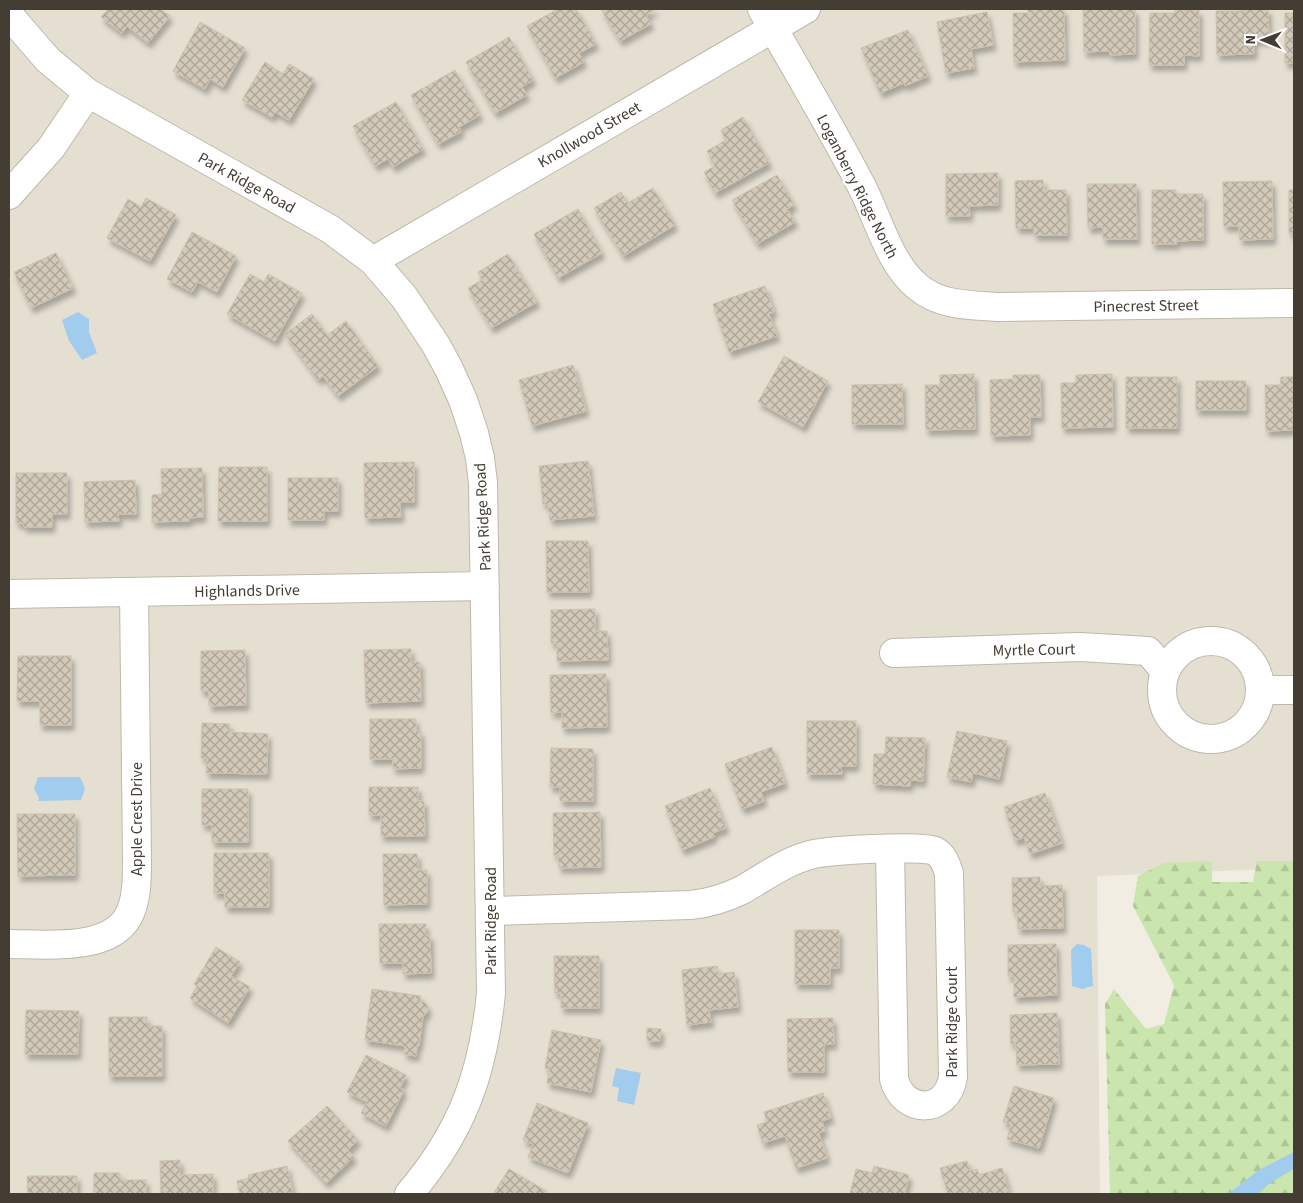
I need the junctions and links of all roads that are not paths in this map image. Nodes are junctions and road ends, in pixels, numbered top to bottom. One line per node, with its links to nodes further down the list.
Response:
1 (806, 9): 3 (street, Knollwood Street)
2 (9, 15): 4 (street, Park Ridge Road)
3 (767, 18): 6 (street, Knollwood Street); 8 (street, Loganberry Ridge North)
4 (88, 93): 5 (street); 6 (street, Park Ridge Road)
5 (9, 195)
6 (373, 260): 9 (street, Park Ridge Road)
7 (1294, 303): 8 (street, Pinecrest Street)
8 (998, 307)
9 (485, 586): 10 (street, Highlands Drive); 17 (street, Park Ridge Road)
10 (134, 592): 11 (street, Highlands Drive); 18 (street, Apple Crest Drive)
11 (9, 594)
12 (894, 652): 13 (street, Myrtle Court)
13 (1165, 671): 14 (street); 14 (street)
14 (1262, 690): 15 (street)
15 (1294, 690)
16 (890, 849): 16 (street, Park Ridge Court); 17 (street, Park Ridge Court)
17 (491, 911): 19 (street, Park Ridge Road)
18 (9, 944)
19 (408, 1194)

